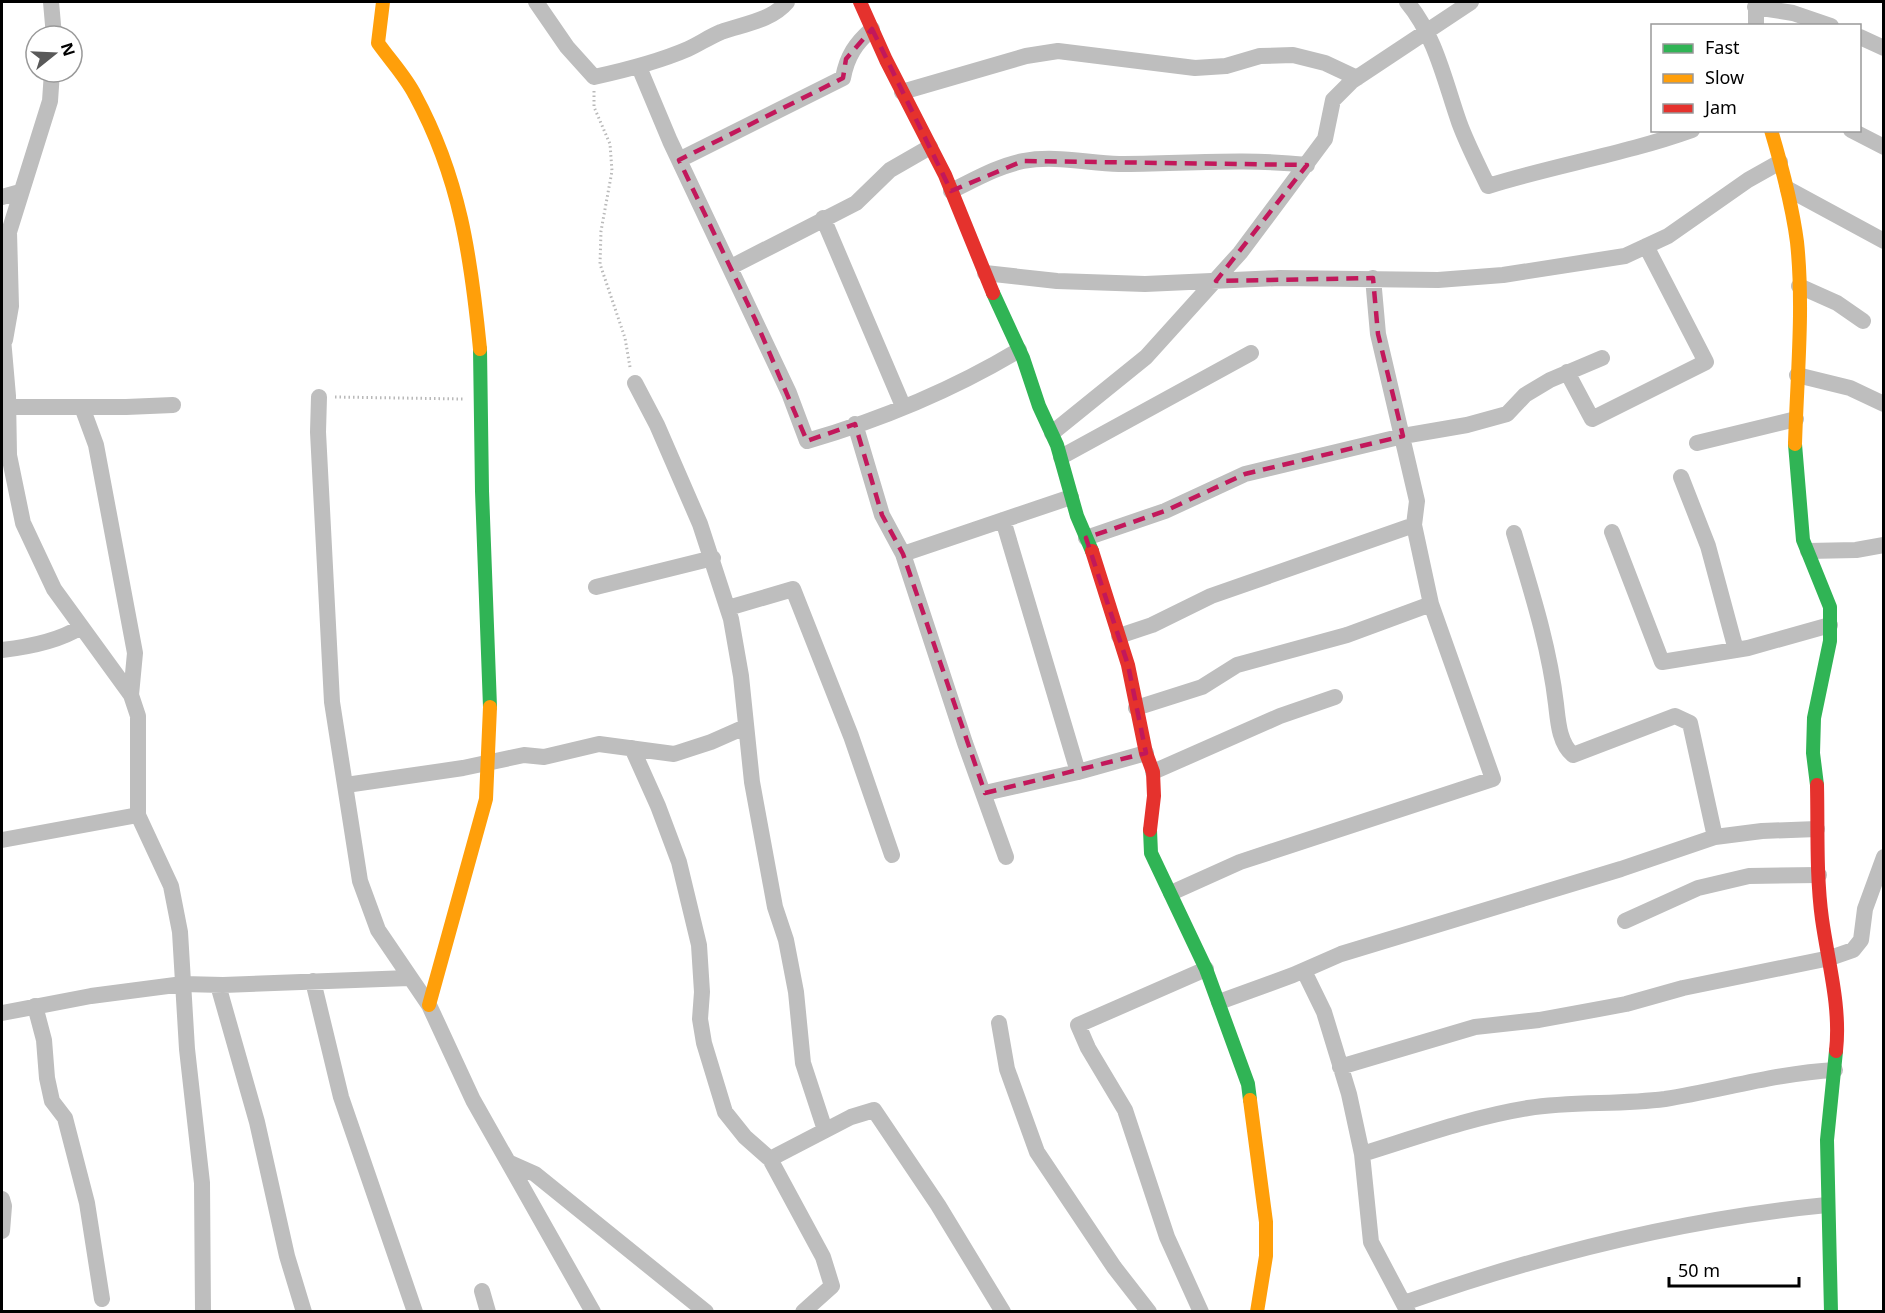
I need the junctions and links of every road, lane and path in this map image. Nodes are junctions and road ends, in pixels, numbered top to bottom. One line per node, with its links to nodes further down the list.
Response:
1 (51, 2): 9 (street)
2 (383, 2): 50 (street)
3 (536, 2): 16 (street)
4 (787, 2): 16 (street)
5 (861, 2): 12 (street)
6 (1407, 2): 13 (street)
7 (1471, 2): 13 (street)
8 (1756, 4): 10 (street); 11 (street)
9 (53, 24)
10 (1756, 24)
11 (1825, 24)
12 (873, 29): 19 (street); 26 (street)
13 (1425, 33): 17 (street); 21 (street)
14 (1861, 37): 15 (street)
15 (1884, 48)
16 (639, 67): 26 (street)
17 (1357, 78): 19 (street); 28 (street)
18 (51, 84): 31 (street)
19 (902, 92): 24 (street)
20 (594, 107): 48 (path)
21 (1686, 132)
22 (1772, 132): 27 (street)
23 (1855, 132): 25 (street)
24 (930, 147): 30 (street); 33 (street)
25 (1884, 147)
26 (679, 160): 36 (street)
27 (1780, 162): 29 (street); 35 (street)
28 (1307, 165): 30 (street); 39 (street)
29 (1788, 189): 34 (street); 40 (street)
30 (951, 191): 37 (street)
31 (20, 192): 32 (street); 42 (street)
32 (2, 197)
33 (823, 218): 36 (street); 53 (street)
34 (1884, 241)
35 (1646, 246): 38 (street); 46 (street)
36 (731, 267): 57 (street)
37 (985, 273): 39 (street); 43 (street)
38 (1373, 278): 39 (street); 59 (street)
39 (1216, 281): 58 (street)
40 (1799, 286): 41 (street); 47 (street)
41 (1863, 321)
42 (3, 336): 54 (street)
43 (1019, 350): 53 (street); 58 (street)
44 (1251, 353): 62 (street)
45 (1602, 358): 46 (street)
46 (1567, 372): 59 (street)
47 (1797, 375): 51 (street); 56 (street)
48 (634, 383): 73 (street)
49 (319, 397): 50 (path); 91 (street)
50 (482, 399): 88 (street)
51 (1884, 404)
52 (173, 405): 55 (street)
53 (903, 406): 57 (street)
54 (8, 407): 55 (street); 61 (street)
55 (82, 407): 82 (street)
56 (1796, 419): 60 (street); 71 (street)
57 (855, 424): 72 (street)
58 (1052, 433): 62 (street)
59 (1403, 436): 66 (street); 69 (street)
60 (1697, 443)
61 (5, 455): 78 (street)
62 (1061, 458): 64 (street)
63 (1681, 477): 81 (street)
64 (1071, 497): 65 (street); 69 (street)
65 (1003, 520): 72 (street); 89 (street)
66 (1414, 525): 75 (street); 79 (street)
67 (1612, 532): 81 (street)
68 (1514, 533): 95 (street)
69 (1086, 538): 79 (street)
70 (1884, 545): 71 (street)
71 (1808, 551): 77 (street)
72 (903, 554): 92 (street)
73 (712, 558): 74 (street); 76 (street)
74 (596, 587)
75 (1431, 604): 84 (street); 101 (street)
76 (728, 608): 85 (street); 97 (street)
77 (1830, 626): 81 (street); 94 (street)
78 (81, 627): 80 (street); 82 (street)
79 (1119, 636): 84 (street)
80 (2, 650)
81 (1736, 650)
82 (131, 695): 93 (street)
83 (1335, 697): 90 (street)
84 (1136, 708): 87 (street)
85 (745, 727): 86 (street); 118 (street)
86 (632, 748): 88 (street); 120 (street)
87 (1146, 753): 89 (street); 90 (street)
88 (488, 762): 91 (street); 112 (street)
89 (1078, 772): 92 (street)
90 (1153, 772): 101 (street)
91 (346, 785): 107 (street)
92 (985, 793): 98 (street)
93 (138, 815): 96 (street); 109 (street)
94 (1817, 829): 95 (street); 100 (street)
95 (1714, 837): 106 (street)
96 (2, 840)
97 (892, 855)
98 (1006, 857)
99 (1884, 857): 102 (street)
100 (1819, 875): 103 (street); 104 (street)
101 (1171, 893): 105 (street)
102 (1876, 899): 104 (street)
103 (1626, 921)
104 (1830, 958): 116 (street); 117 (street)
105 (1206, 969): 111 (street); 138 (street)
106 (1304, 971): 111 (street); 116 (street)
107 (409, 978): 108 (street); 112 (street)
108 (313, 981): 110 (street); 131 (street)
109 (183, 984): 110 (street); 113 (street); 129 (street)
110 (218, 985): 130 (street)
111 (1218, 1002): 127 (street)
112 (429, 1005): 121 (street)
113 (34, 1006): 114 (street); 126 (street)
114 (2, 1013)
115 (999, 1023): 137 (street)
116 (1341, 1067): 119 (street)
117 (1835, 1070): 119 (street); 123 (street)
118 (825, 1130): 120 (street); 136 (street)
119 (1362, 1154): 128 (street)
120 (770, 1159): 135 (street)
121 (508, 1162): 133 (street); 134 (street)
122 (2, 1199): 124 (street)
123 (1827, 1205): 128 (street); 141 (street)
124 (2, 1231)
125 (482, 1291): 132 (street)
126 (102, 1299)
127 (1259, 1305): 139 (street)
128 (1406, 1307)
129 (203, 1311)
130 (304, 1311)
131 (415, 1311)
132 (488, 1311)
133 (593, 1311)
134 (706, 1311)
135 (803, 1311)
136 (1003, 1311)
137 (1149, 1311)
138 (1201, 1311)
139 (1273, 1311)
140 (1826, 1311): 141 (street)
141 (1832, 1311)

